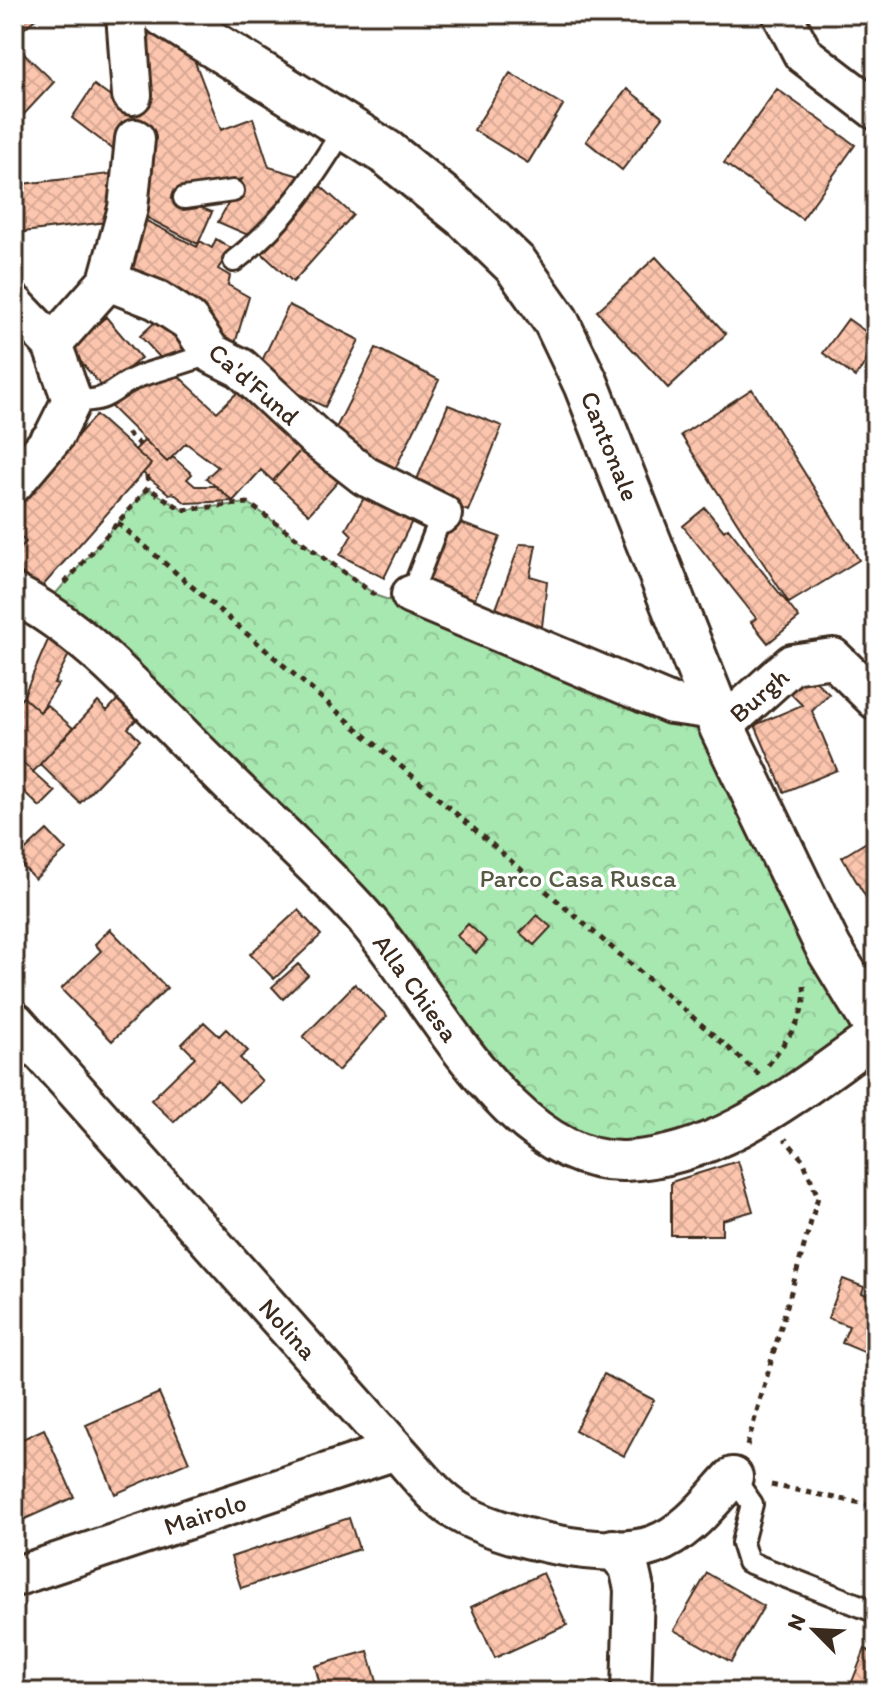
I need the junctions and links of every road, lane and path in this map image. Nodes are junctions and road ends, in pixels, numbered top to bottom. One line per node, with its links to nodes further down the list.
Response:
1 (126, 14): 4 (street)
2 (164, 14): 6 (street, Cantonale)
3 (782, 14): 5 (street)
4 (132, 95)
5 (876, 110)
6 (346, 125): 10 (lane); 25 (street, Cantonale)
7 (135, 139): 11 (street)
8 (233, 191): 9 (lane)
9 (184, 198)
10 (234, 261)
11 (108, 281): 12 (street); 13 (street, Ca'd'Fund)
12 (28, 327): 14 (street)
13 (211, 353): 14 (lane); 20 (street, Ca'd'Fund)
14 (72, 400): 18 (street)
15 (127, 433): 16 (path)
16 (140, 445)
17 (147, 475): 19 (path)
18 (14, 483)
19 (148, 488): 21 (path); 22 (path)
20 (442, 514): 22 (lane)
21 (118, 523): 23 (path); 30 (path)
22 (411, 595): 25 (street)
23 (28, 601): 30 (street, Alla Chiesa)
24 (876, 700): 25 (street, Burgh)
25 (718, 718): 28 (street, Cantonale)
26 (804, 980): 30 (path)
27 (14, 1021): 31 (street, Nolina)
28 (876, 1026)
29 (876, 1036): 30 (street, Alla Chiesa)
30 (770, 1096): 32 (path)
31 (396, 1450): 34 (street, Nolina); 35 (street, Mairolo)
32 (733, 1477): 33 (path); 34 (street, Nolina); 36 (lane)
33 (876, 1506)
34 (613, 1549): 37 (street)
35 (14, 1577)
36 (876, 1612)
37 (631, 1692)

